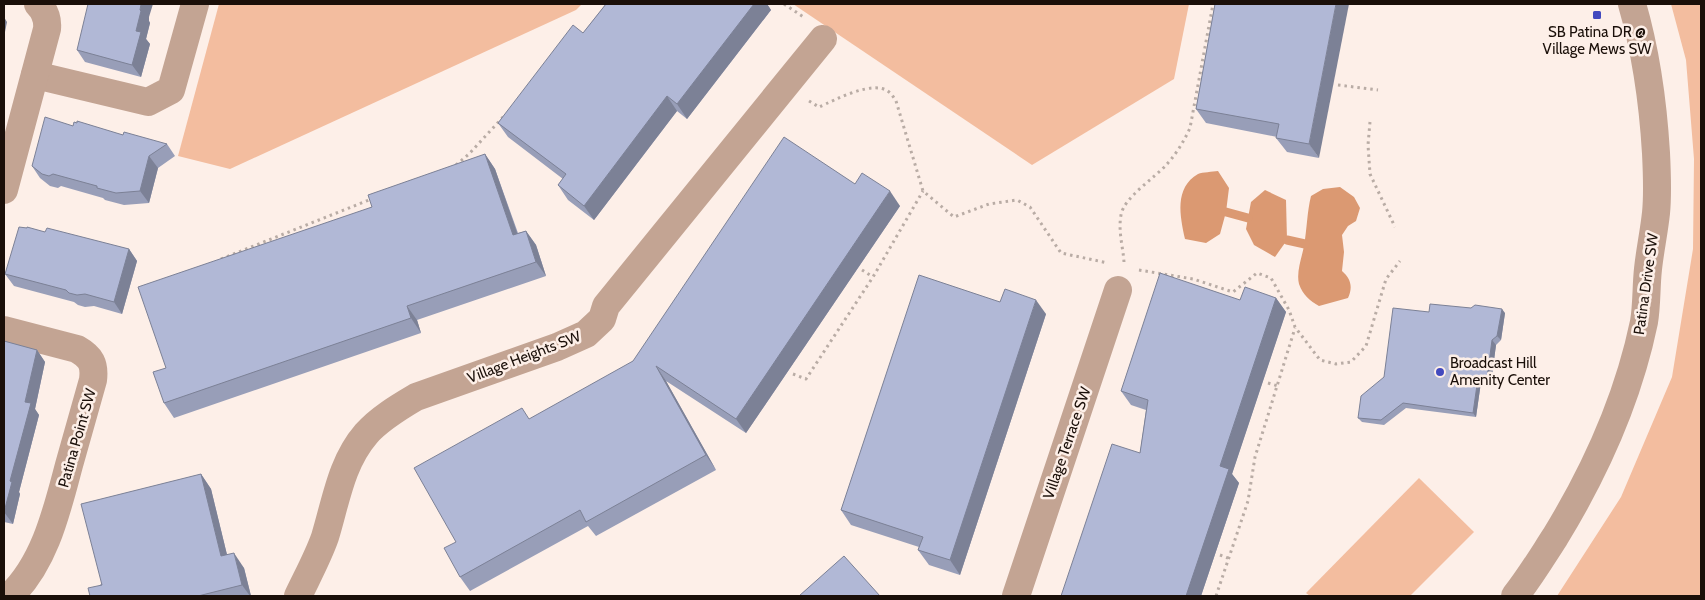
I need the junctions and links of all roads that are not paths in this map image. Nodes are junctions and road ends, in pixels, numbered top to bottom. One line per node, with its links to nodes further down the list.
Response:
1 (38, 4): 5 (street)
2 (195, 4): 5 (street)
3 (1632, 4): 12 (street, Patina Drive SW)
4 (823, 39): 10 (street, Village Heights SW)
5 (35, 75): 6 (street)
6 (4, 190)
7 (1122, 278): 11 (street, Village Terrace SW)
8 (4, 330): 9 (street, Patina Point SW)
9 (10, 596)
10 (298, 596)
11 (1016, 596)
12 (1515, 596)

